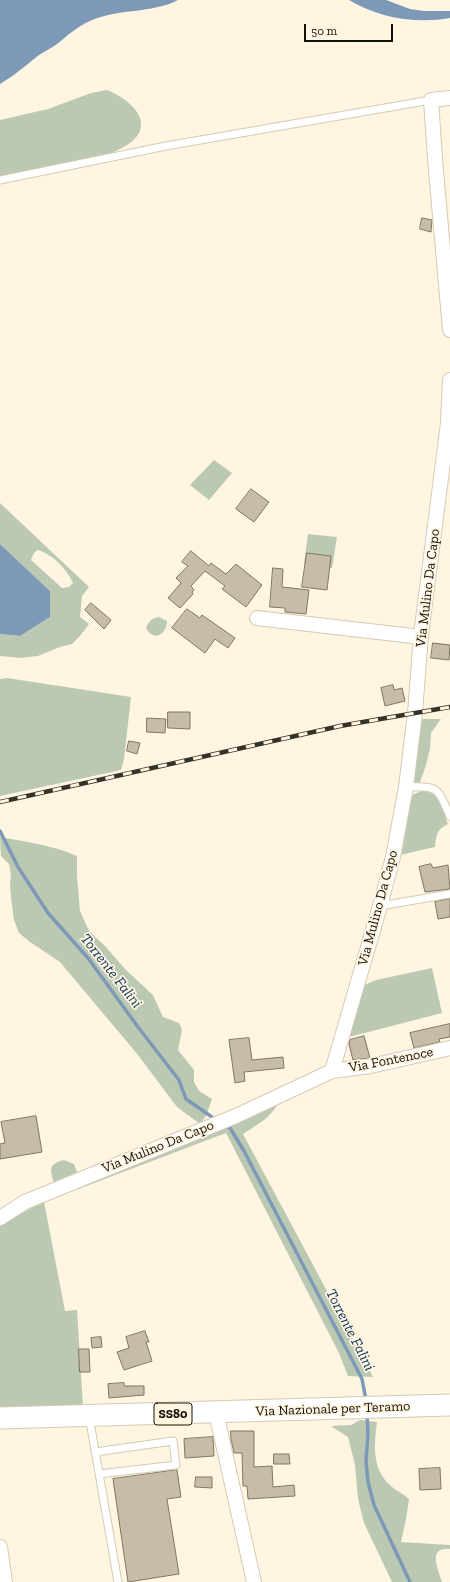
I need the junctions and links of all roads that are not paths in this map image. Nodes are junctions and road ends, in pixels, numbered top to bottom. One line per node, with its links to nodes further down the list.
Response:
1 (450, 98): 2 (street)
2 (431, 100): 3 (lane); 4 (street)
3 (0, 180)
4 (450, 330)
5 (450, 380): 7 (street, Via Mulino Da Capo)
6 (257, 618): 7 (street)
7 (421, 637): 8 (street, Via Mulino Da Capo)
8 (406, 787): 9 (lane); 11 (street, Via Mulino Da Capo)
9 (450, 816)
10 (450, 894): 11 (lane)
11 (380, 906): 13 (street, Via Mulino Da Capo)
12 (450, 1048): 13 (street, Via Fontenoce)
13 (332, 1071): 14 (street, Via Mulino Da Capo)
14 (0, 1218)
15 (450, 1405): 16 (main road, Via Nazionale per Teramo / SS80)
16 (216, 1412): 17 (main road, Via Nazionale per Teramo / SS80); 24 (street)
17 (89, 1416): 18 (main road, Via Nazionale per Teramo / SS80); 19 (lane)
18 (0, 1418)
19 (96, 1452): 20 (lane); 20 (lane)
20 (99, 1474): 23 (lane)
21 (0, 1547): 22 (street)
22 (5, 1582)
23 (118, 1582)
24 (254, 1582)

